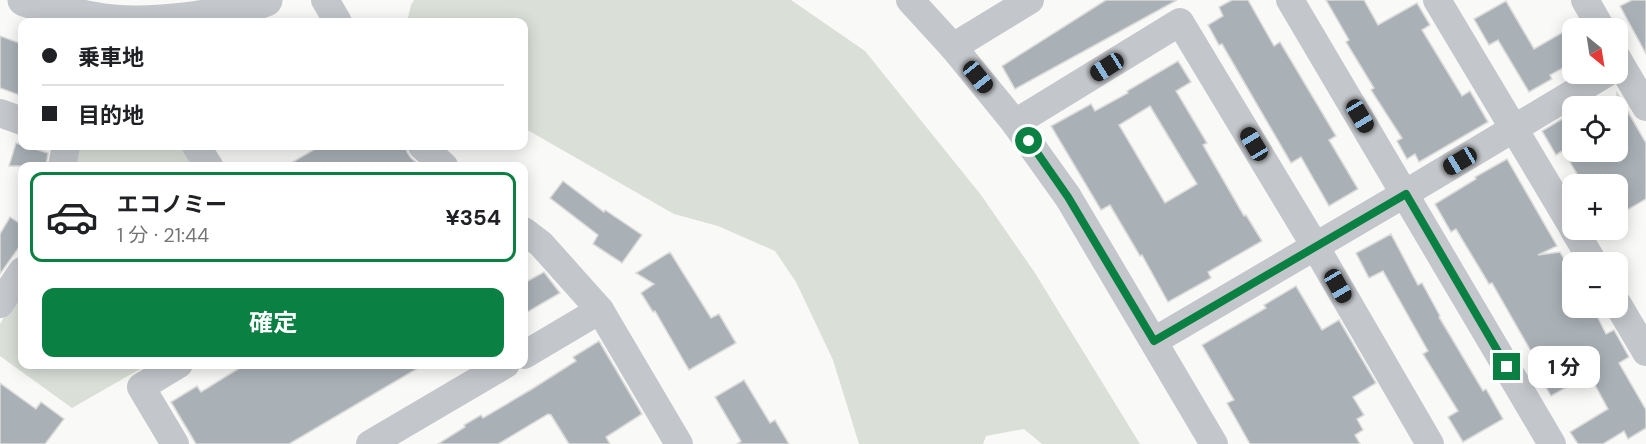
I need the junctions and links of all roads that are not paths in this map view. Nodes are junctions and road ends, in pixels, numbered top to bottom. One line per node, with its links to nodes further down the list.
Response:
1 (24, 0): 9 (street)
2 (266, 0): 10 (street)
3 (325, 0): 11 (street)
4 (910, 0): 13 (street)
5 (1030, 0): 13 (street)
6 (1290, 0): 23 (street)
7 (1437, 0): 20 (street)
8 (1585, 0): 12 (street)
9 (90, 18)
10 (196, 18)
11 (336, 18)
12 (1595, 18)
13 (953, 47): 19 (street)
14 (1628, 83): 16 (street)
15 (1585, 84): 20 (street)
16 (1646, 107)
17 (0, 113): 18 (street)
18 (18, 120)
19 (1016, 123): 26 (street); 31 (street)
20 (1514, 128): 23 (street); 24 (street)
21 (426, 150): 22 (street)
22 (440, 162)
23 (1406, 194): 26 (street); 41 (street)
24 (1562, 209)
25 (528, 234): 29 (street)
26 (1315, 246): 31 (street); 40 (street)
27 (18, 277): 28 (street)
28 (0, 304)
29 (600, 310): 33 (street); 38 (street)
30 (1626, 318): 32 (street)
31 (1154, 341): 39 (street)
32 (1646, 352)
33 (528, 353)
34 (171, 369): 36 (street)
35 (498, 369): 37 (street)
36 (175, 444)
37 (370, 444)
38 (679, 444)
39 (1214, 444)
40 (1430, 444)
41 (1552, 444)

